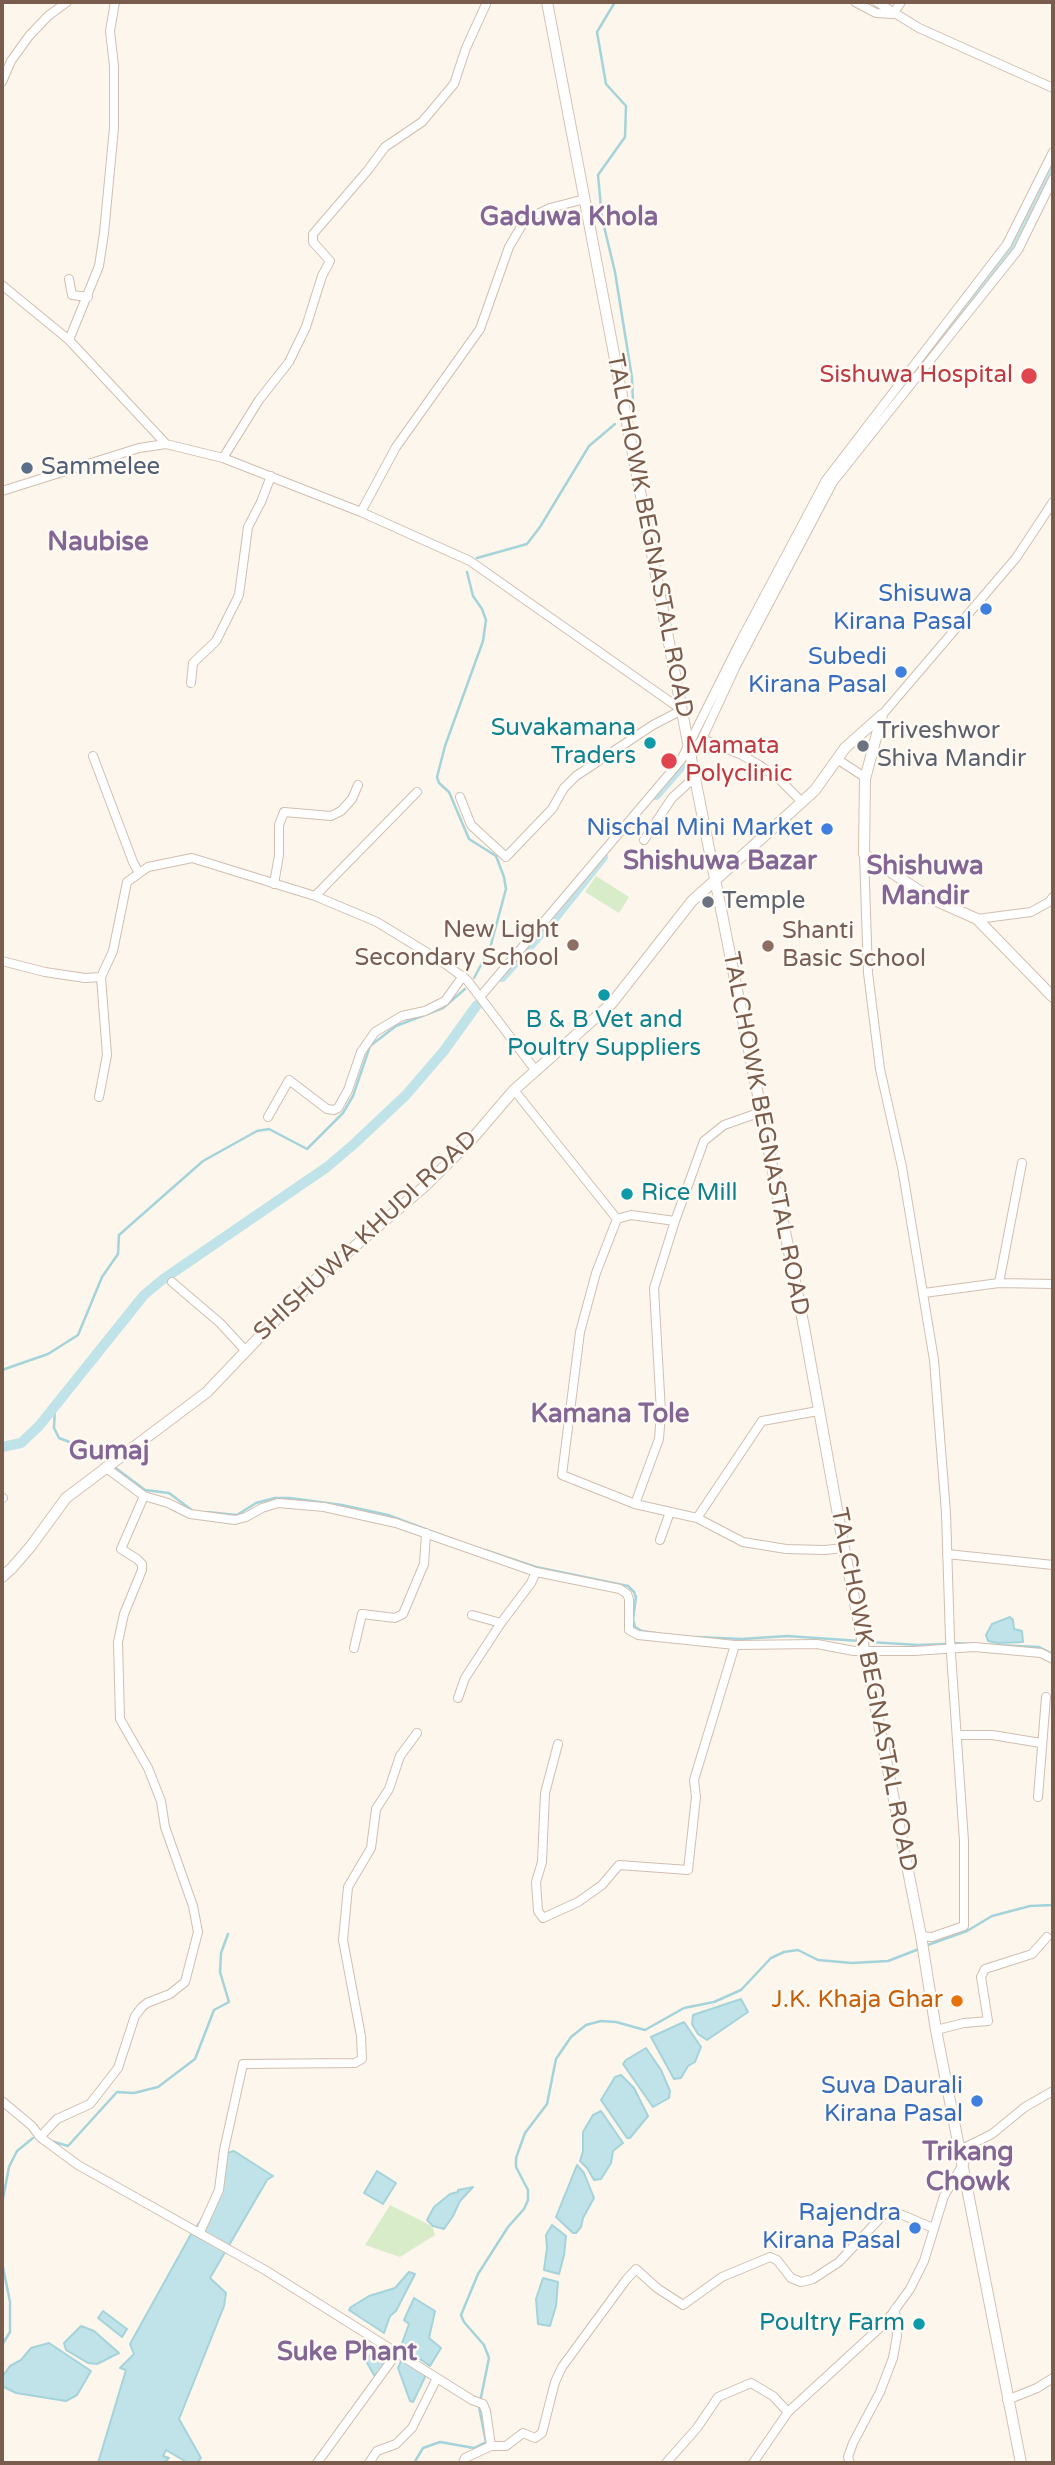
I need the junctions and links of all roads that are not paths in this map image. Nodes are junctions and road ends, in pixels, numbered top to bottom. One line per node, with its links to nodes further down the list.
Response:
1 (67, 2): 9 (street)
2 (115, 2): 16 (street)
3 (487, 2): 19 (street)
4 (547, 2): 13 (main road, TALCHOWK BEGNASTAL ROAD)
5 (855, 2): 8 (street)
6 (877, 2): 8 (street)
7 (901, 2): 8 (street)
8 (893, 14): 10 (street)
9 (2, 82)
10 (1053, 88)
11 (1053, 152): 28 (street)
12 (1053, 179): 27 (street)
13 (586, 199): 23 (street); 25 (main road, TALCHOWK BEGNASTAL ROAD)
14 (69, 279): 16 (street)
15 (2, 285): 17 (street)
16 (88, 297): 17 (street)
17 (69, 340): 18 (street)
18 (166, 444): 19 (street); 21 (street)
19 (223, 458): 20 (street)
20 (271, 477): 23 (street); 24 (street)
21 (2, 491)
22 (1053, 502): 26 (street)
23 (361, 512): 25 (street)
24 (191, 683)
25 (682, 710): 28 (main road, TALCHOWK BEGNASTAL ROAD); 35 (street)
26 (882, 715): 30 (main road, SHISHUWA KHUDI ROAD); 32 (main road)
27 (702, 739): 28 (street); 36 (street)
28 (690, 752): 31 (main road, TALCHOWK BEGNASTAL ROAD); 48 (street)
29 (93, 756): 39 (street)
30 (837, 759): 32 (street); 36 (main road, SHISHUWA KHUDI ROAD)
31 (695, 777): 37 (street); 40 (main road, TALCHOWK BEGNASTAL ROAD)
32 (866, 778): 38 (main road)
33 (358, 785): 41 (street)
34 (417, 792): 42 (street)
35 (460, 797)
36 (802, 802): 40 (main road, SHISHUWA KHUDI ROAD)
37 (644, 841)
38 (864, 854): 44 (main road); 61 (street)
39 (139, 873): 41 (street); 47 (street)
40 (716, 880): 50 (main road, SHISHUWA KHUDI ROAD); 53 (main road, TALCHOWK BEGNASTAL ROAD)
41 (274, 884): 42 (street)
42 (315, 896): 46 (street)
43 (1053, 897): 44 (street)
44 (977, 919): 49 (main road)
45 (2, 961): 47 (street)
46 (463, 976): 48 (street); 54 (street)
47 (100, 977): 52 (street)
48 (480, 997): 50 (street)
49 (1053, 998)
50 (536, 1071): 51 (main road, SHISHUWA KHUDI ROAD)
51 (514, 1090): 56 (street); 62 (main road, SHISHUWA KHUDI ROAD)
52 (99, 1097)
53 (761, 1112): 57 (street); 63 (main road, TALCHOWK BEGNASTAL ROAD)
54 (268, 1117)
55 (1022, 1163): 59 (street)
56 (617, 1219): 57 (street); 66 (street)
57 (675, 1221): 66 (street)
58 (172, 1282): 62 (street)
59 (999, 1283): 60 (street); 61 (street)
60 (1053, 1284)
61 (924, 1293): 72 (street)
62 (245, 1350): 64 (main road, SHISHUWA KHUDI ROAD)
63 (818, 1411): 68 (street); 71 (main road, TALCHOWK BEGNASTAL ROAD)
64 (105, 1467): 65 (street); 75 (main road, SHISHUWA KHUDI ROAD)
65 (144, 1496): 69 (street); 95 (street)
66 (635, 1504): 67 (street)
67 (670, 1512): 68 (street); 70 (street)
68 (696, 1518): 71 (street)
69 (426, 1533): 74 (street); 80 (street)
70 (660, 1540)
71 (844, 1548): 81 (main road, TALCHOWK BEGNASTAL ROAD)
72 (947, 1554): 73 (street); 78 (street)
73 (1053, 1565)
74 (536, 1572): 77 (street); 79 (street)
75 (2, 1577)
76 (472, 1615): 77 (street)
77 (501, 1623): 84 (street)
78 (950, 1643): 81 (street); 82 (street); 86 (street)
79 (735, 1645): 81 (street); 88 (street)
80 (354, 1648)
81 (866, 1650): 90 (main road, TALCHOWK BEGNASTAL ROAD)
82 (1053, 1659)
83 (1046, 1697): 87 (street)
84 (458, 1698)
85 (417, 1733): 98 (street)
86 (958, 1735): 87 (street); 90 (street)
87 (1041, 1743): 89 (street)
88 (558, 1744)
89 (1038, 1797)
90 (921, 1936): 92 (main road, TALCHOWK BEGNASTAL ROAD)
91 (1047, 1937): 92 (street)
92 (936, 2030): 96 (main road)
93 (1053, 2091): 96 (street)
94 (2, 2101): 95 (street)
95 (40, 2137): 98 (street)
96 (962, 2167): 97 (street); 103 (main road)
97 (933, 2228): 99 (street); 105 (street)
98 (200, 2232): 100 (street)
99 (895, 2309): 104 (street); 111 (street)
100 (397, 2353): 101 (street); 106 (street)
101 (437, 2378): 105 (street); 107 (street)
102 (1053, 2378): 103 (street)
103 (1007, 2400): 112 (main road)
104 (788, 2412): 109 (street); 110 (street)
105 (491, 2445): 108 (street)
106 (317, 2463)
107 (369, 2463)
108 (463, 2463)
109 (666, 2463)
110 (753, 2463)
111 (850, 2463)
112 (1021, 2463)

